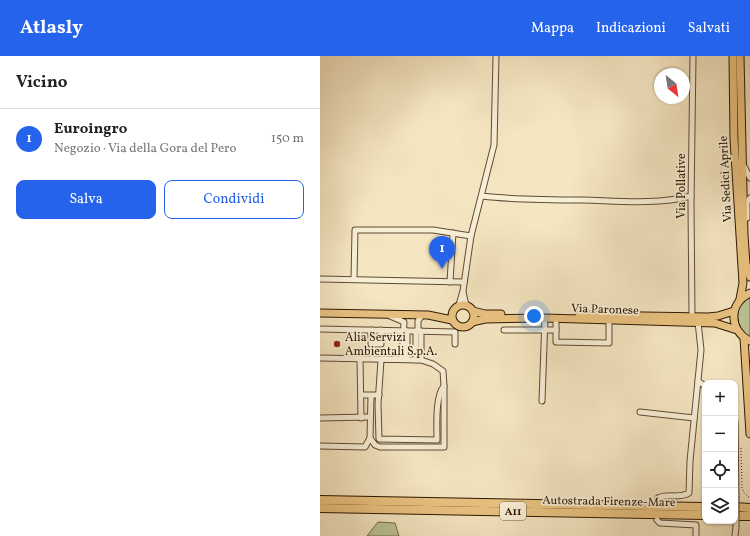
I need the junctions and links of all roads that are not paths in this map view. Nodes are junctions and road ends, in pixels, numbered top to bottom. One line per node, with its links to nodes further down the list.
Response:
1 (496, 56): 7 (street)
2 (693, 56): 8 (street, Via Pollative)
3 (733, 56): 19 (main road, Via Sedici Aprile)
4 (740, 56): 5 (main road, Via Sedici Aprile)
5 (742, 162): 6 (street); 11 (main road, Via Sedici Aprile)
6 (750, 178)
7 (482, 196): 8 (street); 12 (street)
8 (691, 196): 27 (street, Via Pollative)
9 (750, 198): 11 (street)
10 (453, 234): 12 (street); 15 (street); 16 (street)
11 (744, 234): 13 (main road, Via Sedici Aprile)
12 (471, 236): 17 (street)
13 (750, 277)
14 (320, 279): 15 (street)
15 (354, 279): 16 (street)
16 (448, 282): 17 (street)
17 (464, 282): 20 (street)
18 (750, 293): 19 (main road, Via Sedici Aprile)
19 (740, 300): 22 (main road, Via Sedici Aprile)
20 (463, 305): 21 (main road, Via Paronese); 23 (main road)
21 (453, 310): 26 (main road, Via Paronese); 30 (main road)
22 (734, 310): 27 (main road, Via Paronese); 40 (main road)
23 (473, 311): 27 (main road, Via Paronese); 32 (main road)
24 (320, 313): 25 (main road, Via Paronese)
25 (384, 314): 26 (main road, Via Paronese); 41 (street)
26 (425, 315): 30 (main road, Via Paronese); 42 (street)
27 (692, 317)
28 (545, 318): 29 (main road, Via Paronese); 32 (main road, Via Paronese); 38 (street)
29 (556, 318): 31 (main road, Via Paronese); 39 (street)
30 (452, 320): 32 (main road, Via Paronese)
31 (609, 321): 33 (main road, Via Paronese); 39 (street)
32 (472, 322)
33 (698, 322): 40 (main road, Via Paronese); 50 (street)
34 (320, 330): 35 (street)
35 (371, 330): 36 (street); 36 (street)
36 (381, 330): 41 (street)
37 (504, 330): 38 (street)
38 (544, 330): 39 (street); 56 (street)
39 (556, 330)
40 (737, 330): 43 (main road)
41 (405, 331): 42 (street); 47 (street)
42 (419, 331): 44 (street); 49 (street)
43 (747, 340): 62 (main road)
44 (455, 344)
45 (320, 358): 46 (street)
46 (360, 359): 48 (street); 53 (street)
47 (405, 359): 48 (street); 49 (street)
48 (381, 360): 54 (street)
49 (419, 360): 52 (street)
50 (698, 381): 51 (street); 61 (street)
51 (702, 384)
52 (444, 386): 54 (street); 63 (street)
53 (361, 395): 55 (street); 60 (street)
54 (379, 395): 55 (street)
55 (371, 396): 58 (street)
56 (542, 401)
57 (640, 412): 61 (street)
58 (370, 417): 60 (street); 63 (street)
59 (320, 418): 60 (street)
60 (361, 418)
61 (694, 418): 66 (street)
62 (750, 434)
63 (370, 438): 64 (street)
64 (320, 446)
65 (736, 452): 77 (street, bridge)
66 (658, 498)
67 (320, 500): 68 (highway, Autostrada Firenze-Mare / A11)
68 (702, 507)
69 (738, 507): 71 (highway)
70 (320, 508): 72 (highway, Autostrada Firenze-Mare / A11)
71 (750, 508)
72 (702, 515)
73 (738, 516): 74 (highway)
74 (750, 516)
75 (657, 520): 76 (street)
76 (696, 536)
77 (735, 536)

